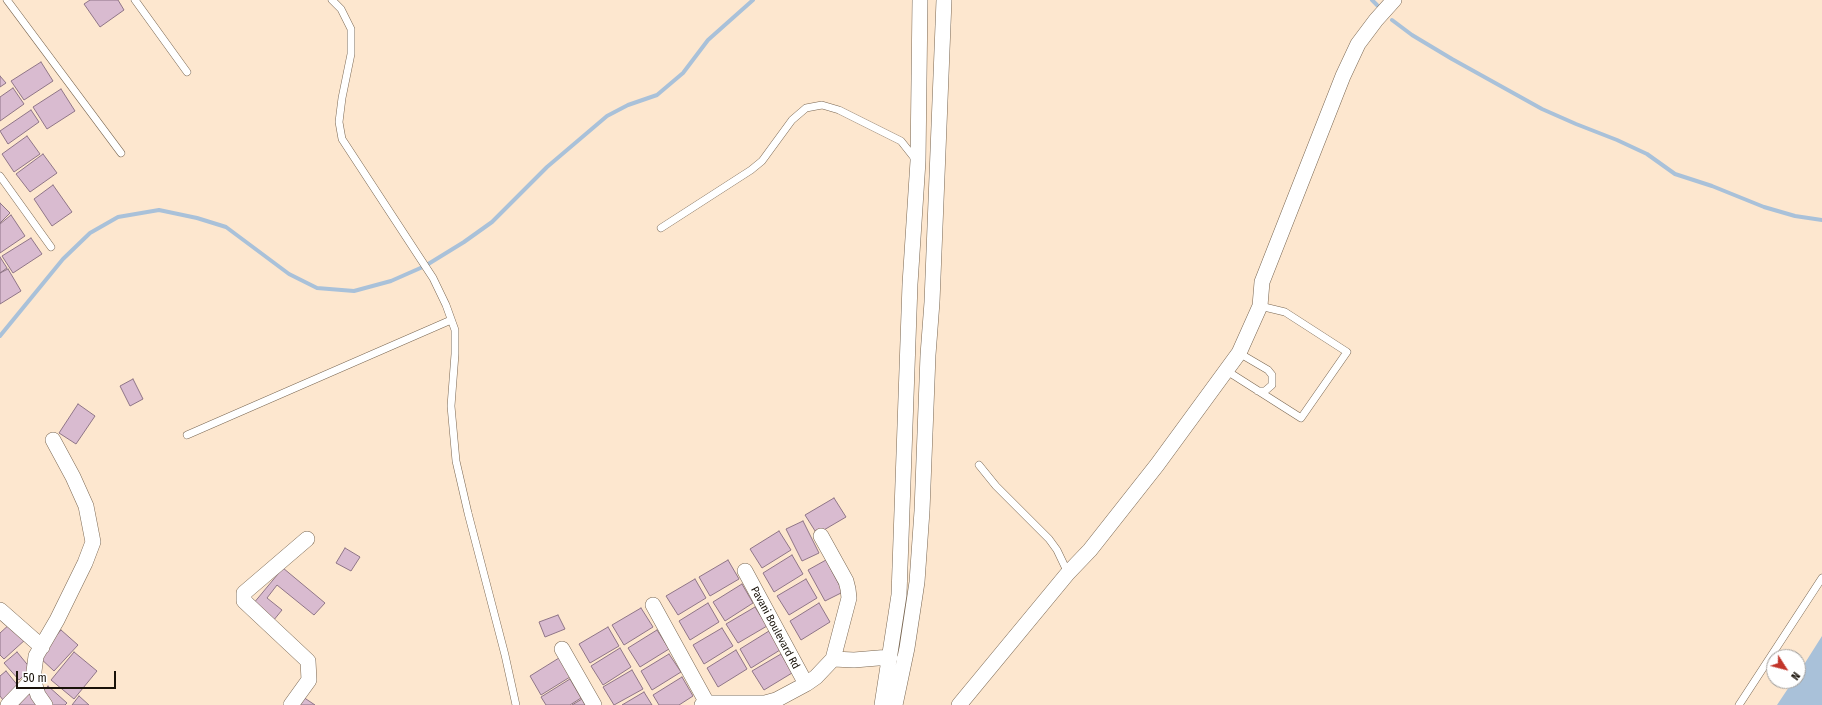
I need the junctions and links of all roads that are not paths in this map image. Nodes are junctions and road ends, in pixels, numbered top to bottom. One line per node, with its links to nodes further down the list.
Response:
1 (7, 0): 8 (lane)
2 (135, 0): 7 (lane)
3 (332, 0): 14 (lane)
4 (920, 0): 9 (street)
5 (944, 0): 41 (street)
6 (1394, 0): 13 (street)
7 (187, 72)
8 (120, 153)
9 (918, 161): 11 (lane); 30 (street)
10 (0, 176): 12 (lane)
11 (660, 228)
12 (51, 247)
13 (1260, 306): 15 (street); 17 (lane)
14 (451, 320): 18 (lane); 38 (lane)
15 (1239, 353): 16 (street); 17 (lane)
16 (1226, 370): 17 (lane); 24 (street)
17 (1258, 391)
18 (187, 435)
19 (53, 440): 28 (street)
20 (979, 465): 24 (lane)
21 (821, 536): 31 (street)
22 (307, 539): 37 (street)
23 (745, 571): 33 (street, Pavani Boulevard Rd)
24 (1068, 573): 42 (street)
25 (1822, 578): 43 (lane)
26 (653, 605): 34 (street)
27 (0, 610): 28 (street)
28 (42, 647): 32 (street)
29 (562, 649): 39 (street)
30 (890, 657): 31 (street); 40 (street)
31 (833, 659): 33 (street)
32 (33, 679): 35 (street); 36 (street)
33 (806, 684): 34 (street)
34 (704, 704)
35 (8, 705)
36 (45, 705)
37 (291, 705)
38 (516, 705)
39 (594, 705)
40 (882, 705)
41 (895, 705)
42 (959, 705)
43 (1739, 705)

